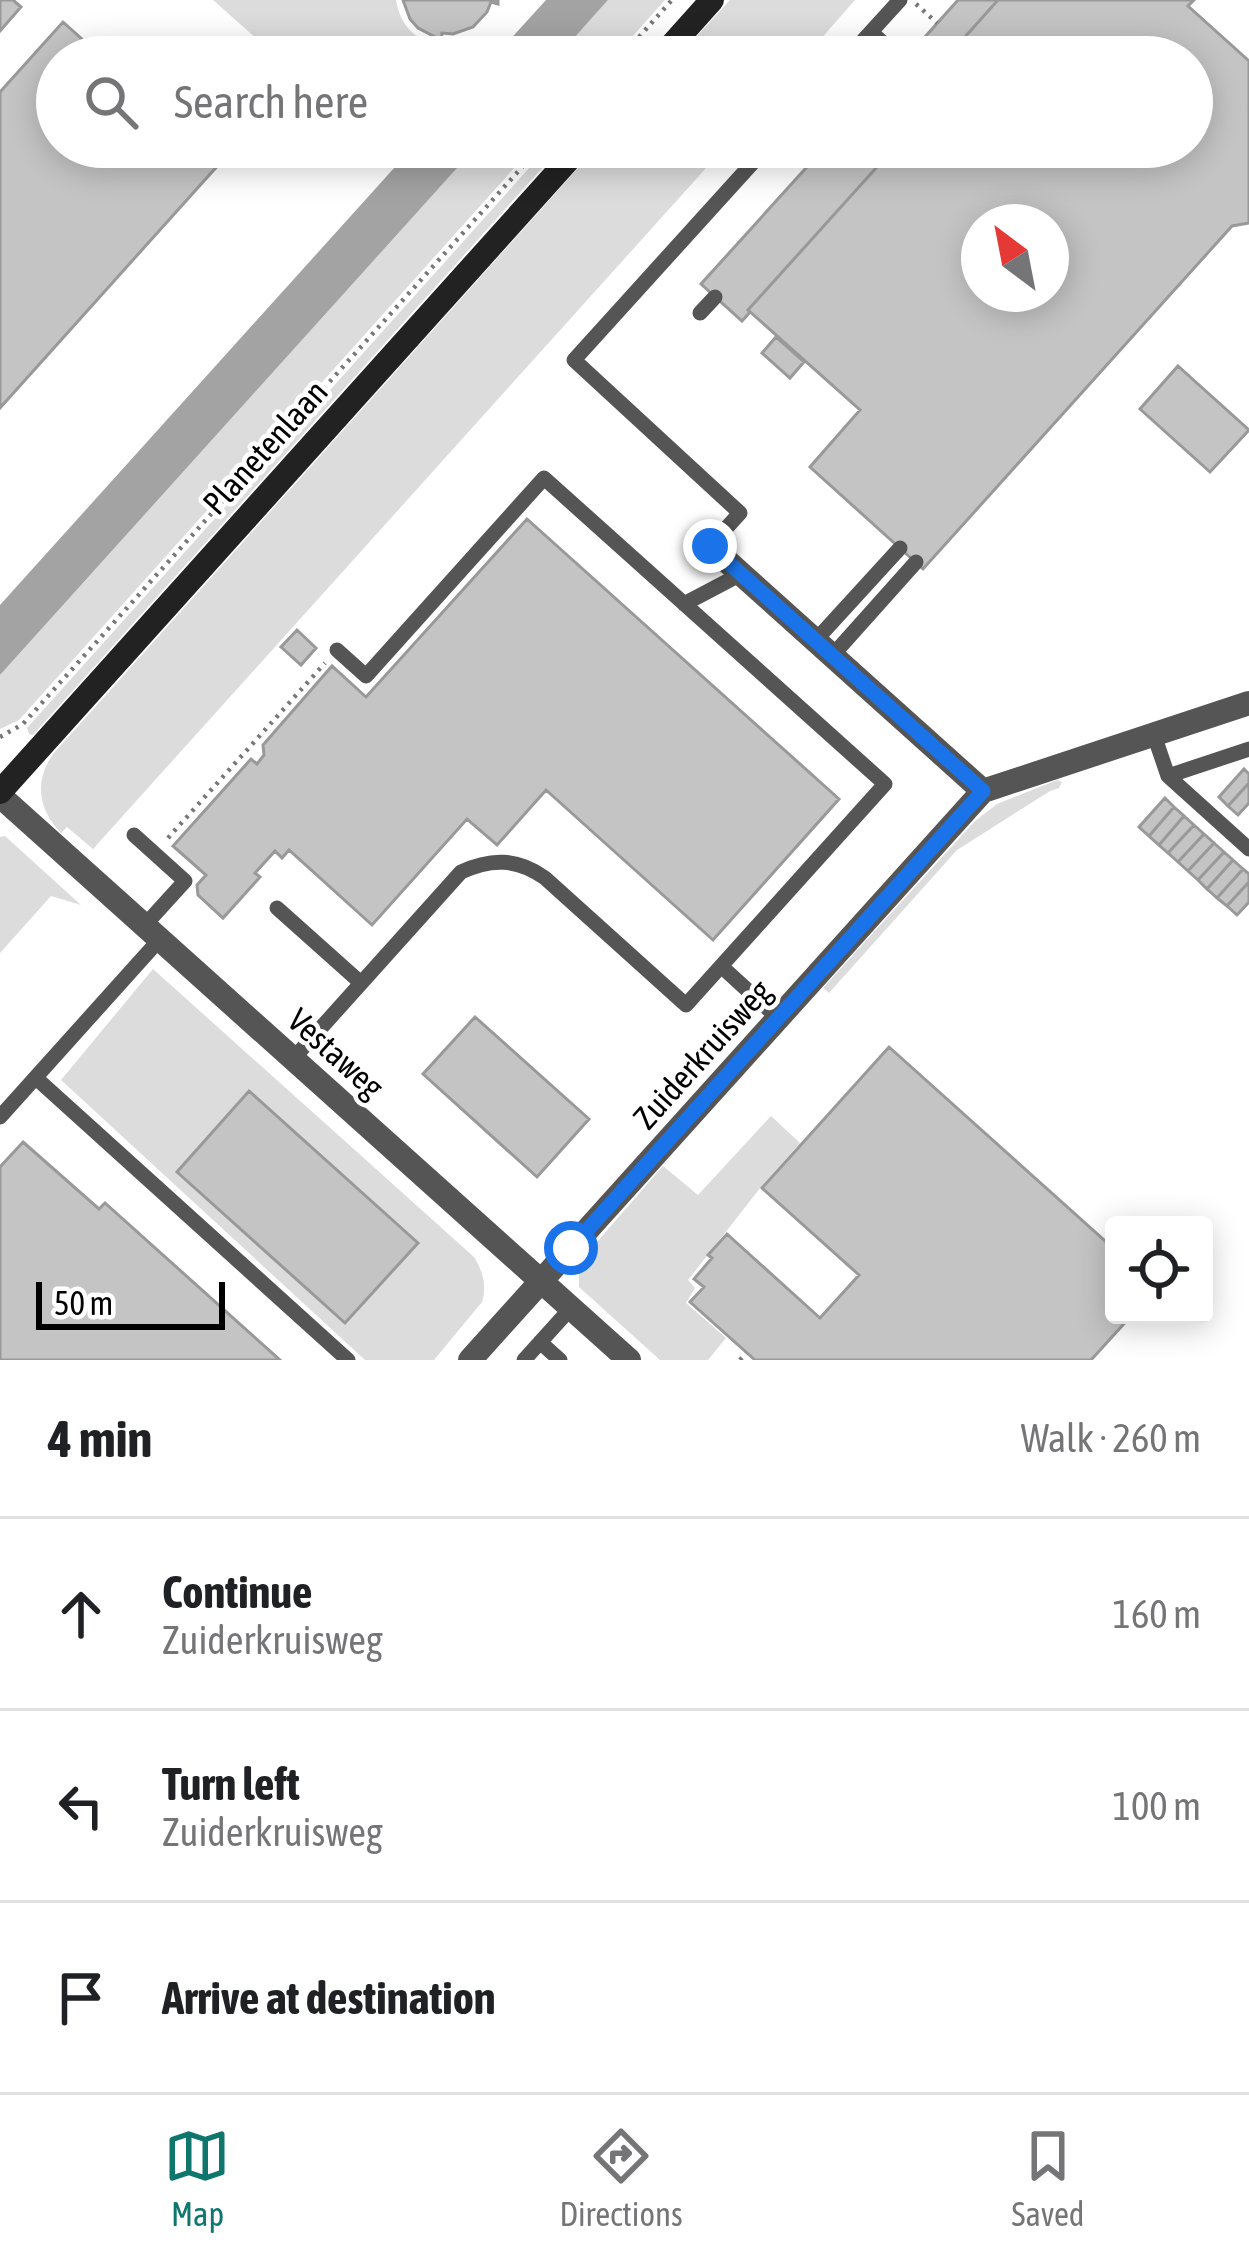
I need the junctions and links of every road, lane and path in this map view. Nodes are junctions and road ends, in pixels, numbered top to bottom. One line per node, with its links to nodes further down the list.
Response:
1 (672, 0): 7 (path)
2 (712, 0): 8 (street)
3 (899, 0): 6 (lane)
4 (912, 0): 5 (path)
5 (937, 22)
6 (871, 32): 9 (lane); 10 (lane)
7 (640, 36)
8 (680, 36)
9 (867, 36)
10 (875, 36)
11 (521, 168): 26 (path, Planetenlaan)
12 (561, 168): 30 (street, Planetenlaan)
13 (747, 168): 16 (lane)
14 (715, 297): 15 (lane)
15 (700, 313)
16 (710, 546): 19 (street)
17 (900, 548): 21 (lane)
18 (916, 562): 21 (lane)
19 (741, 574): 20 (lane); 21 (street)
20 (684, 604): 22 (lane); 36 (lane)
21 (824, 648): 29 (street)
22 (337, 650)
23 (310, 679): 33 (path)
24 (1249, 703): 25 (street, Zuiderkruisweg)
25 (1154, 735): 28 (lane); 29 (street, Zuiderkruisweg)
26 (0, 737)
27 (1249, 749): 28 (lane)
28 (1168, 776): 32 (lane)
29 (983, 791): 38 (street, Zuiderkruisweg)
30 (0, 794): 35 (street, Vestaweg)
31 (134, 835): 33 (lane)
32 (1249, 849)
33 (154, 853): 35 (lane)
34 (277, 908): 37 (lane)
35 (152, 933): 39 (street, Vestaweg); 40 (lane)
36 (721, 966): 37 (lane); 38 (lane)
37 (361, 983): 39 (lane)
38 (778, 1018): 42 (street, Zuiderkruisweg)
39 (293, 1059): 42 (street, Vestaweg)
40 (36, 1078): 41 (lane); 46 (lane)
41 (0, 1118)
42 (541, 1281): 43 (street, Vestaweg); 47 (street, Zuiderkruisweg)
43 (571, 1307): 44 (lane); 50 (street, Vestaweg)
44 (540, 1342): 48 (lane); 49 (lane)
45 (746, 1352): 51 (path)
46 (348, 1360)
47 (470, 1360)
48 (524, 1360)
49 (560, 1360)
50 (629, 1360)
51 (740, 1360)

